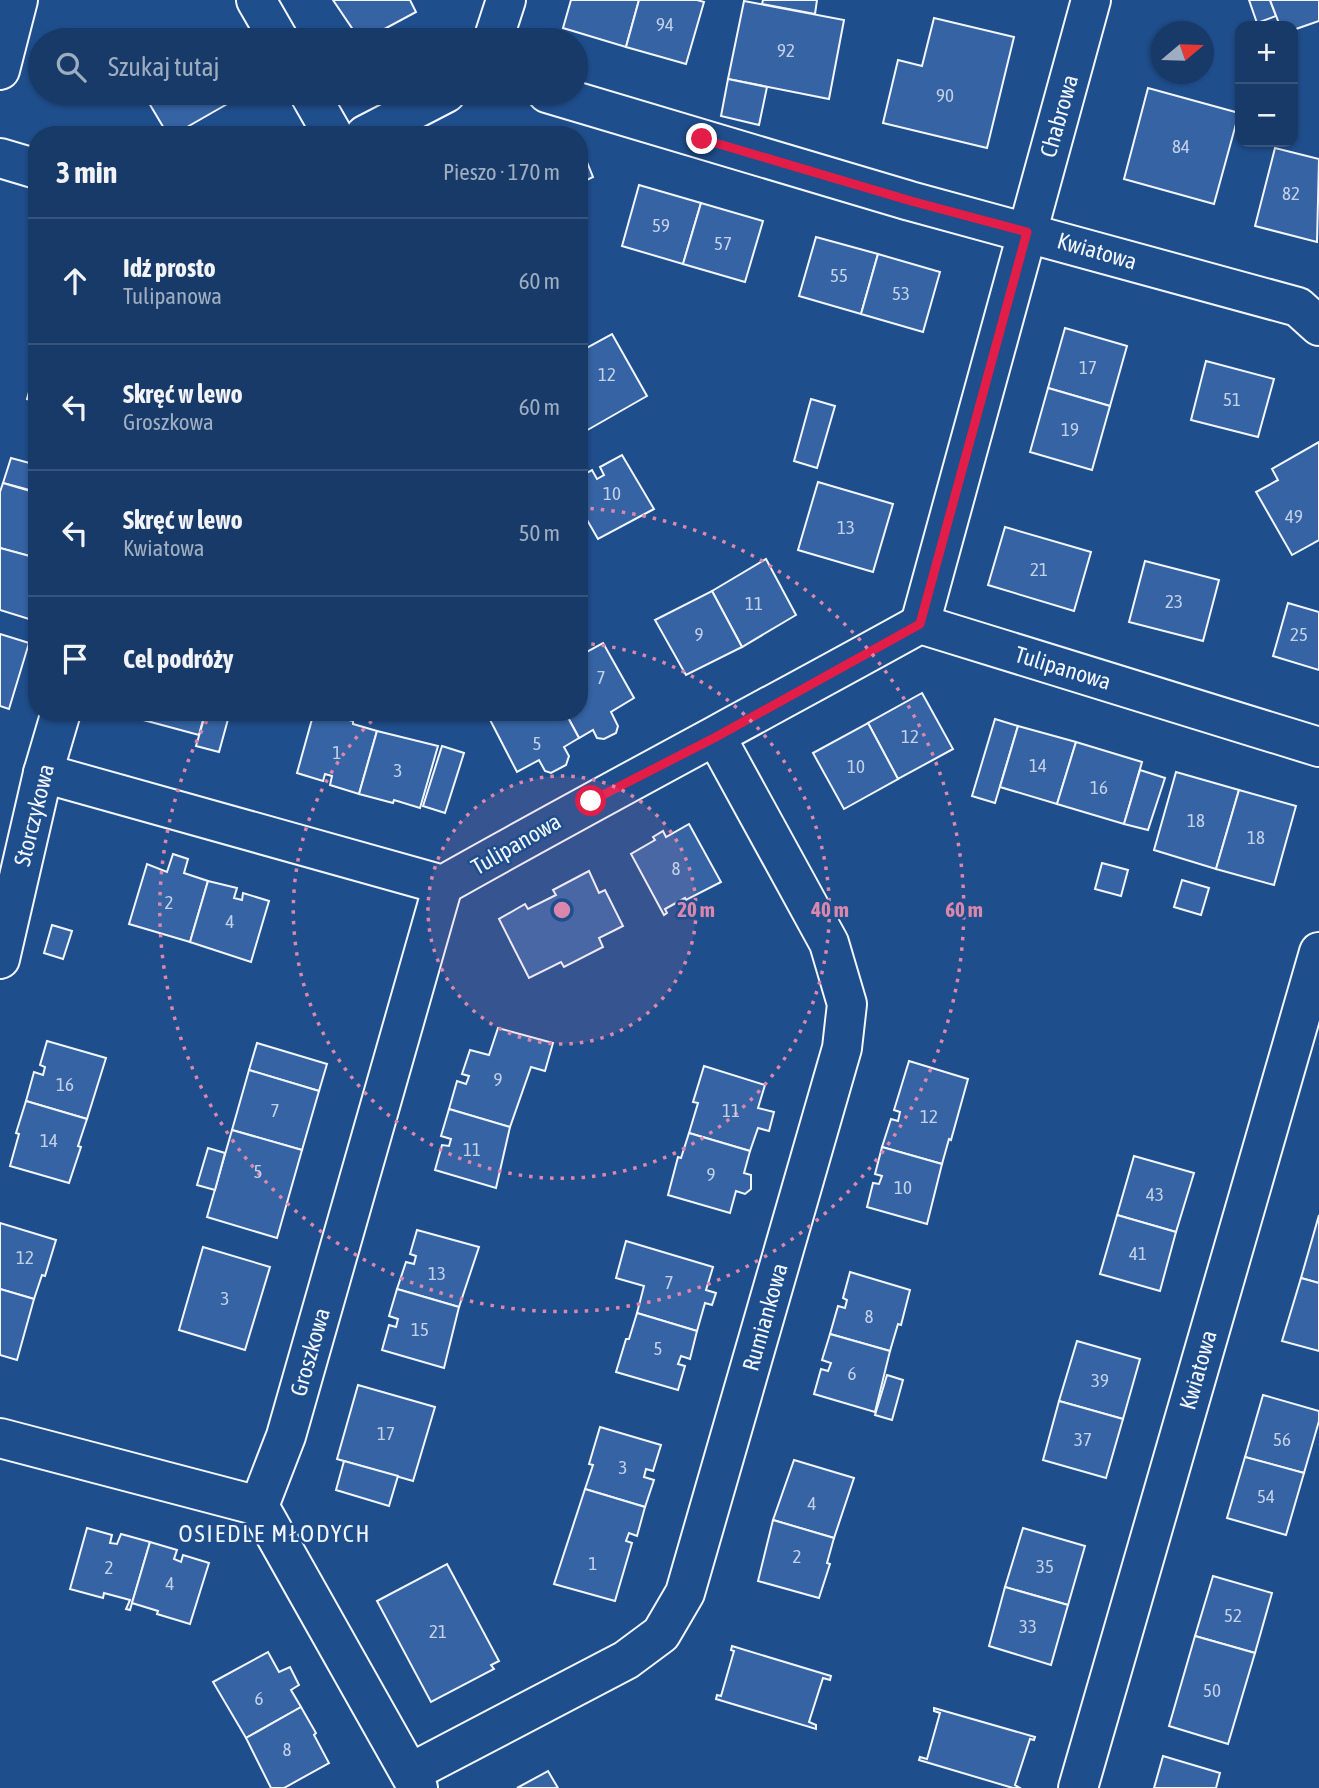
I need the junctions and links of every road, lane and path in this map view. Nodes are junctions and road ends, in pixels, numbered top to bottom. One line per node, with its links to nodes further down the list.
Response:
1 (18, 0): 7 (street)
2 (256, 0): 5 (street)
3 (506, 0): 6 (street)
4 (1091, 0): 15 (street, Chabrowa)
5 (272, 28)
6 (497, 28)
7 (0, 70)
8 (316, 105): 11 (street)
9 (423, 105): 12 (street)
10 (587, 105): 15 (street, Kwiatowa)
11 (328, 126)
12 (382, 126)
13 (0, 158): 14 (street)
14 (28, 166)
15 (1027, 232): 16 (street, Kwiatowa); 17 (street)
16 (1319, 326)
17 (920, 624): 19 (street, Tulipanowa); 20 (street, Tulipanowa)
18 (58, 721): 21 (street, Storczykowa)
19 (716, 737): 22 (street, Tulipanowa); 27 (street, Rumiankowa)
20 (1319, 747)
21 (43, 773): 22 (street); 24 (street, Storczykowa)
22 (443, 885): 26 (street, Groszkowa)
23 (1319, 952): 28 (street, Kwiatowa)
24 (0, 959)
25 (0, 1438): 26 (street)
26 (259, 1506): 27 (street)
27 (414, 1781)
28 (1078, 1788)

